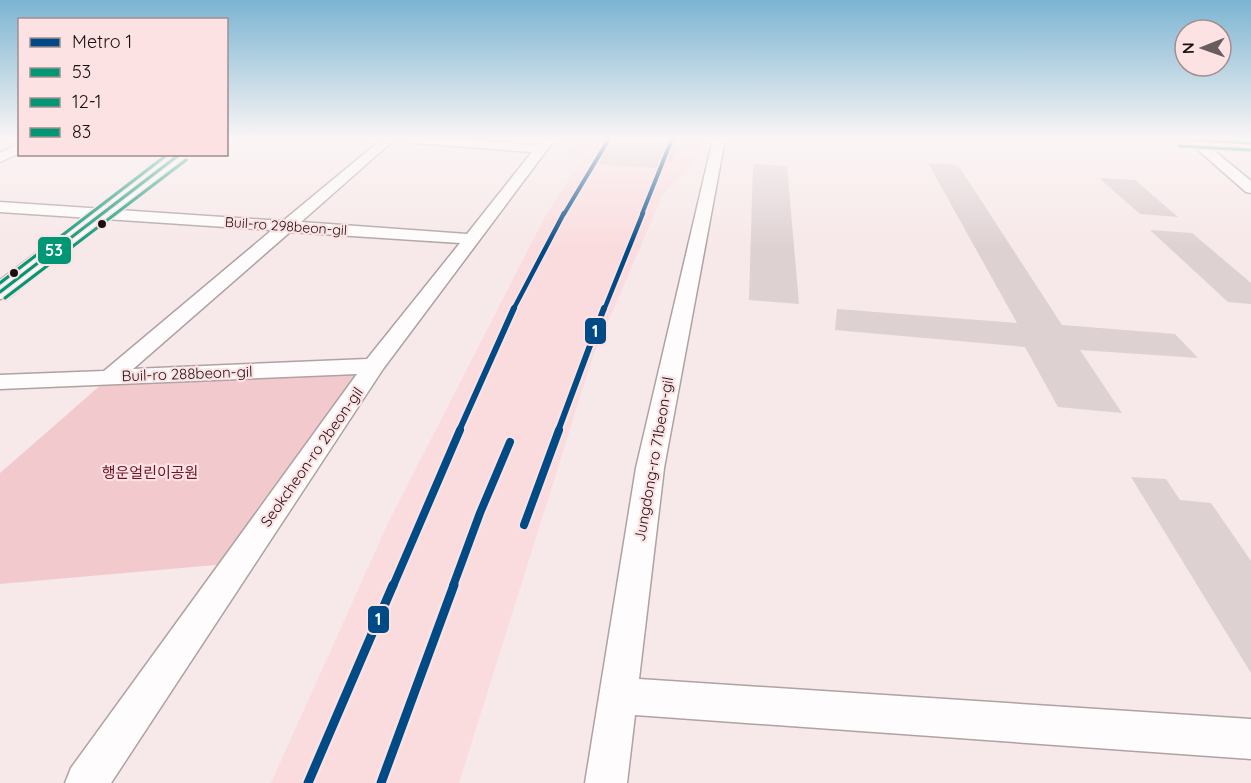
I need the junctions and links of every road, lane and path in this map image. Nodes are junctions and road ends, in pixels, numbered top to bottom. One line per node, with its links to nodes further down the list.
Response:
1 (152, 176): 8 (street)
2 (346, 176): 9 (street)
3 (520, 176): 10 (street, Seokcheon-ro 2beon-gil)
4 (711, 176): 15 (street, Jungdong-ro 71beon-gil)
5 (1234, 176): 6 (street)
6 (1251, 189)
7 (0, 207): 8 (street, Buil-ro 298beon-gil)
8 (101, 214): 9 (street, Buil-ro 298beon-gil); 11 (street)
9 (286, 226): 10 (street, Buil-ro 298beon-gil); 13 (street)
10 (472, 239): 12 (street, Seokcheon-ro 2beon-gil)
11 (0, 292)
12 (374, 366): 13 (street, Buil-ro 288beon-gil); 17 (street, Seokcheon-ro 2beon-gil)
13 (110, 376): 14 (street, Buil-ro 288beon-gil)
14 (0, 382)
15 (618, 696): 16 (street); 18 (street, Jungdong-ro 71beon-gil)
16 (1251, 740)
17 (86, 783)
18 (606, 783)

